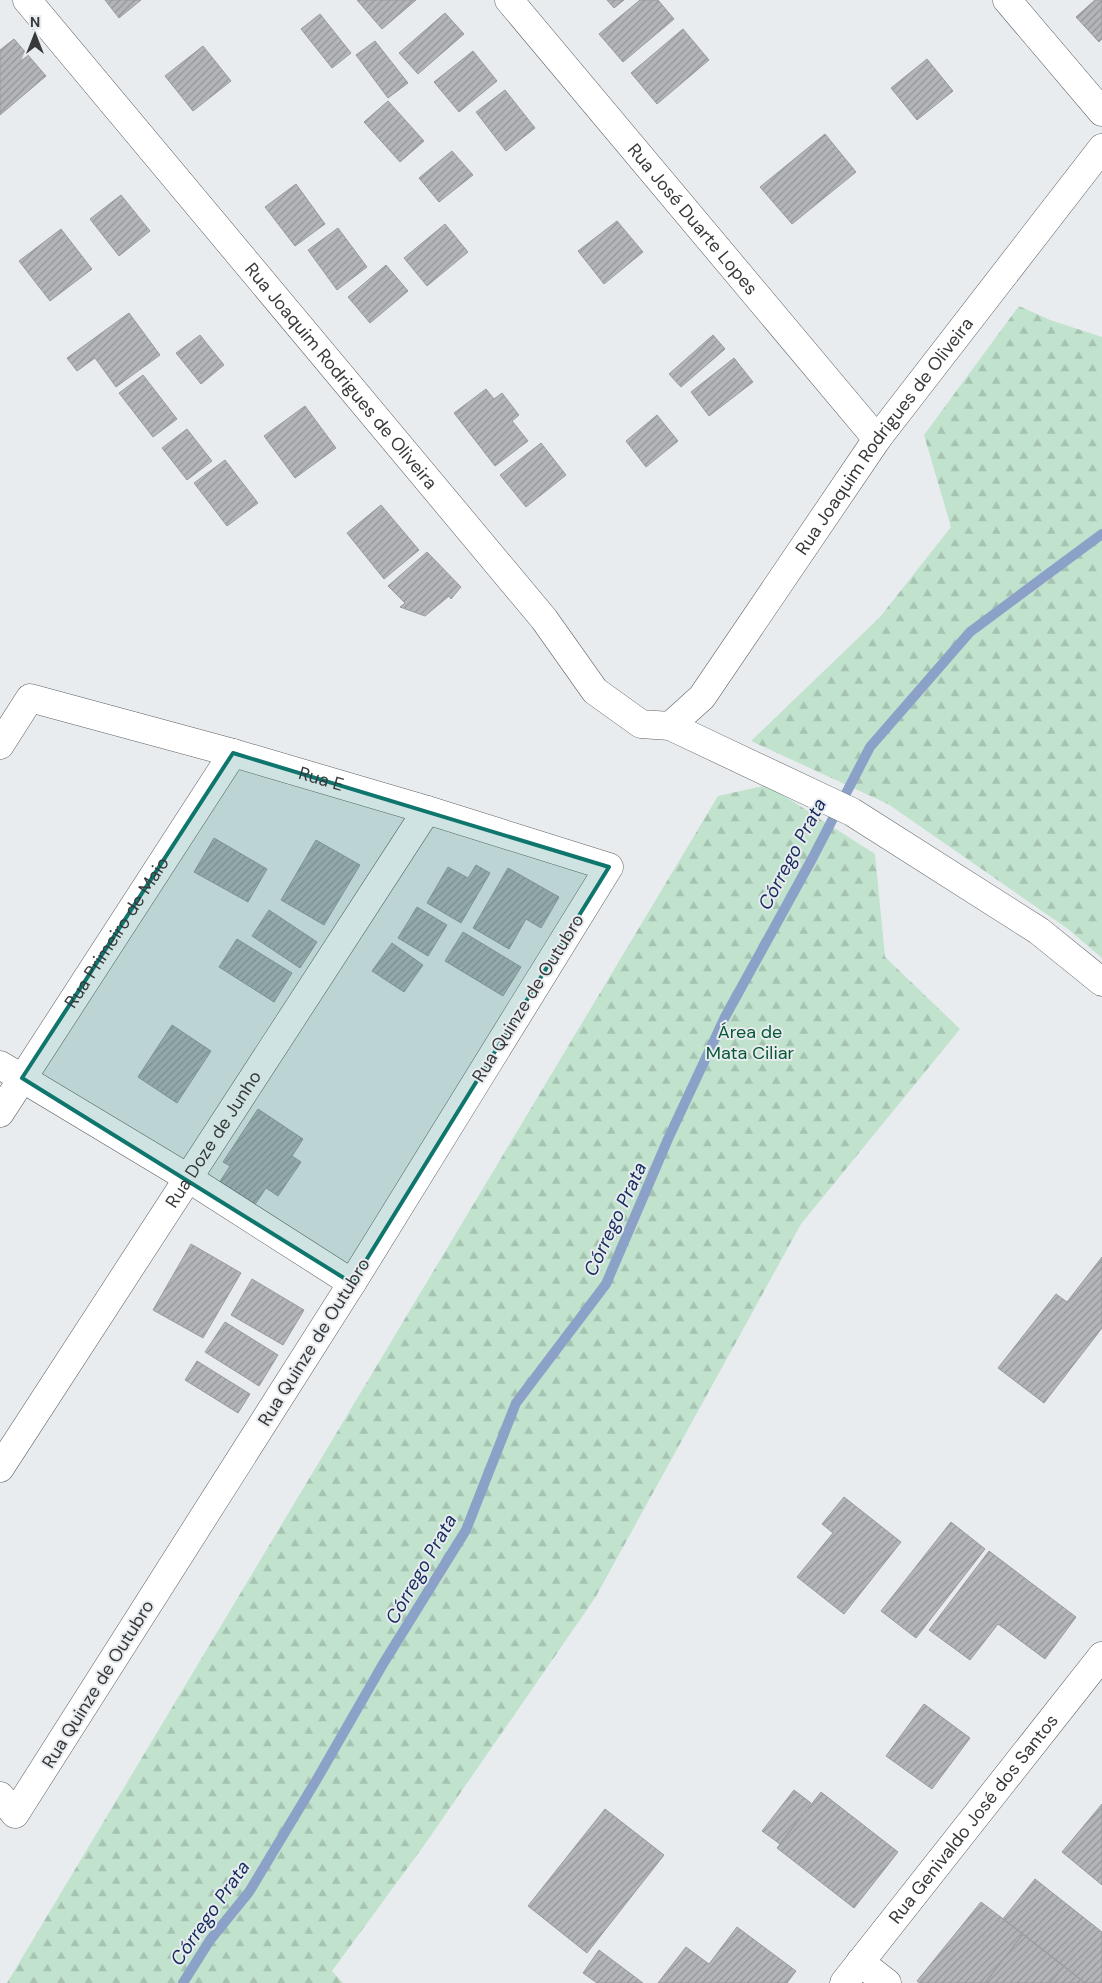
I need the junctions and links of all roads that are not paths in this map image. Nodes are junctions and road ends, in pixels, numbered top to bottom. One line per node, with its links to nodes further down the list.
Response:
1 (27, 0): 7 (street, Rua Joaquim Rodrigues de Oliveira)
2 (509, 0): 6 (street, Rua José Duarte Lopes)
3 (1007, 0): 4 (street)
4 (1102, 112)
5 (1102, 148): 6 (street, Rua Joaquim Rodrigues de Oliveira)
6 (877, 439): 7 (street, Rua Joaquim Rodrigues de Oliveira)
7 (670, 726): 12 (street, Rua Joaquim Rodrigues de Oliveira)
8 (0, 745): 9 (street, Rua E)
9 (233, 752): 10 (street, Rua E); 13 (street, Rua Primeiro de Maio)
10 (427, 810): 11 (street, Rua E); 15 (street, Rua Doze de Junho)
11 (609, 867): 16 (street, Rua Quinze de Outubro)
12 (1102, 982)
13 (11, 1072): 14 (street, Rua Primeiro de Maio); 15 (street)
14 (0, 1113)
15 (188, 1178): 16 (street); 17 (street, Rua Doze de Junho)
16 (352, 1283): 19 (street, Rua Quinze de Outubro)
17 (0, 1468)
18 (1102, 1656): 20 (street, Rua Genivaldo José dos Santos)
19 (8, 1805)
20 (860, 1962): 21 (street, Rua Genivaldo José dos Santos); 22 (street)
21 (844, 1983)
22 (887, 1983)

